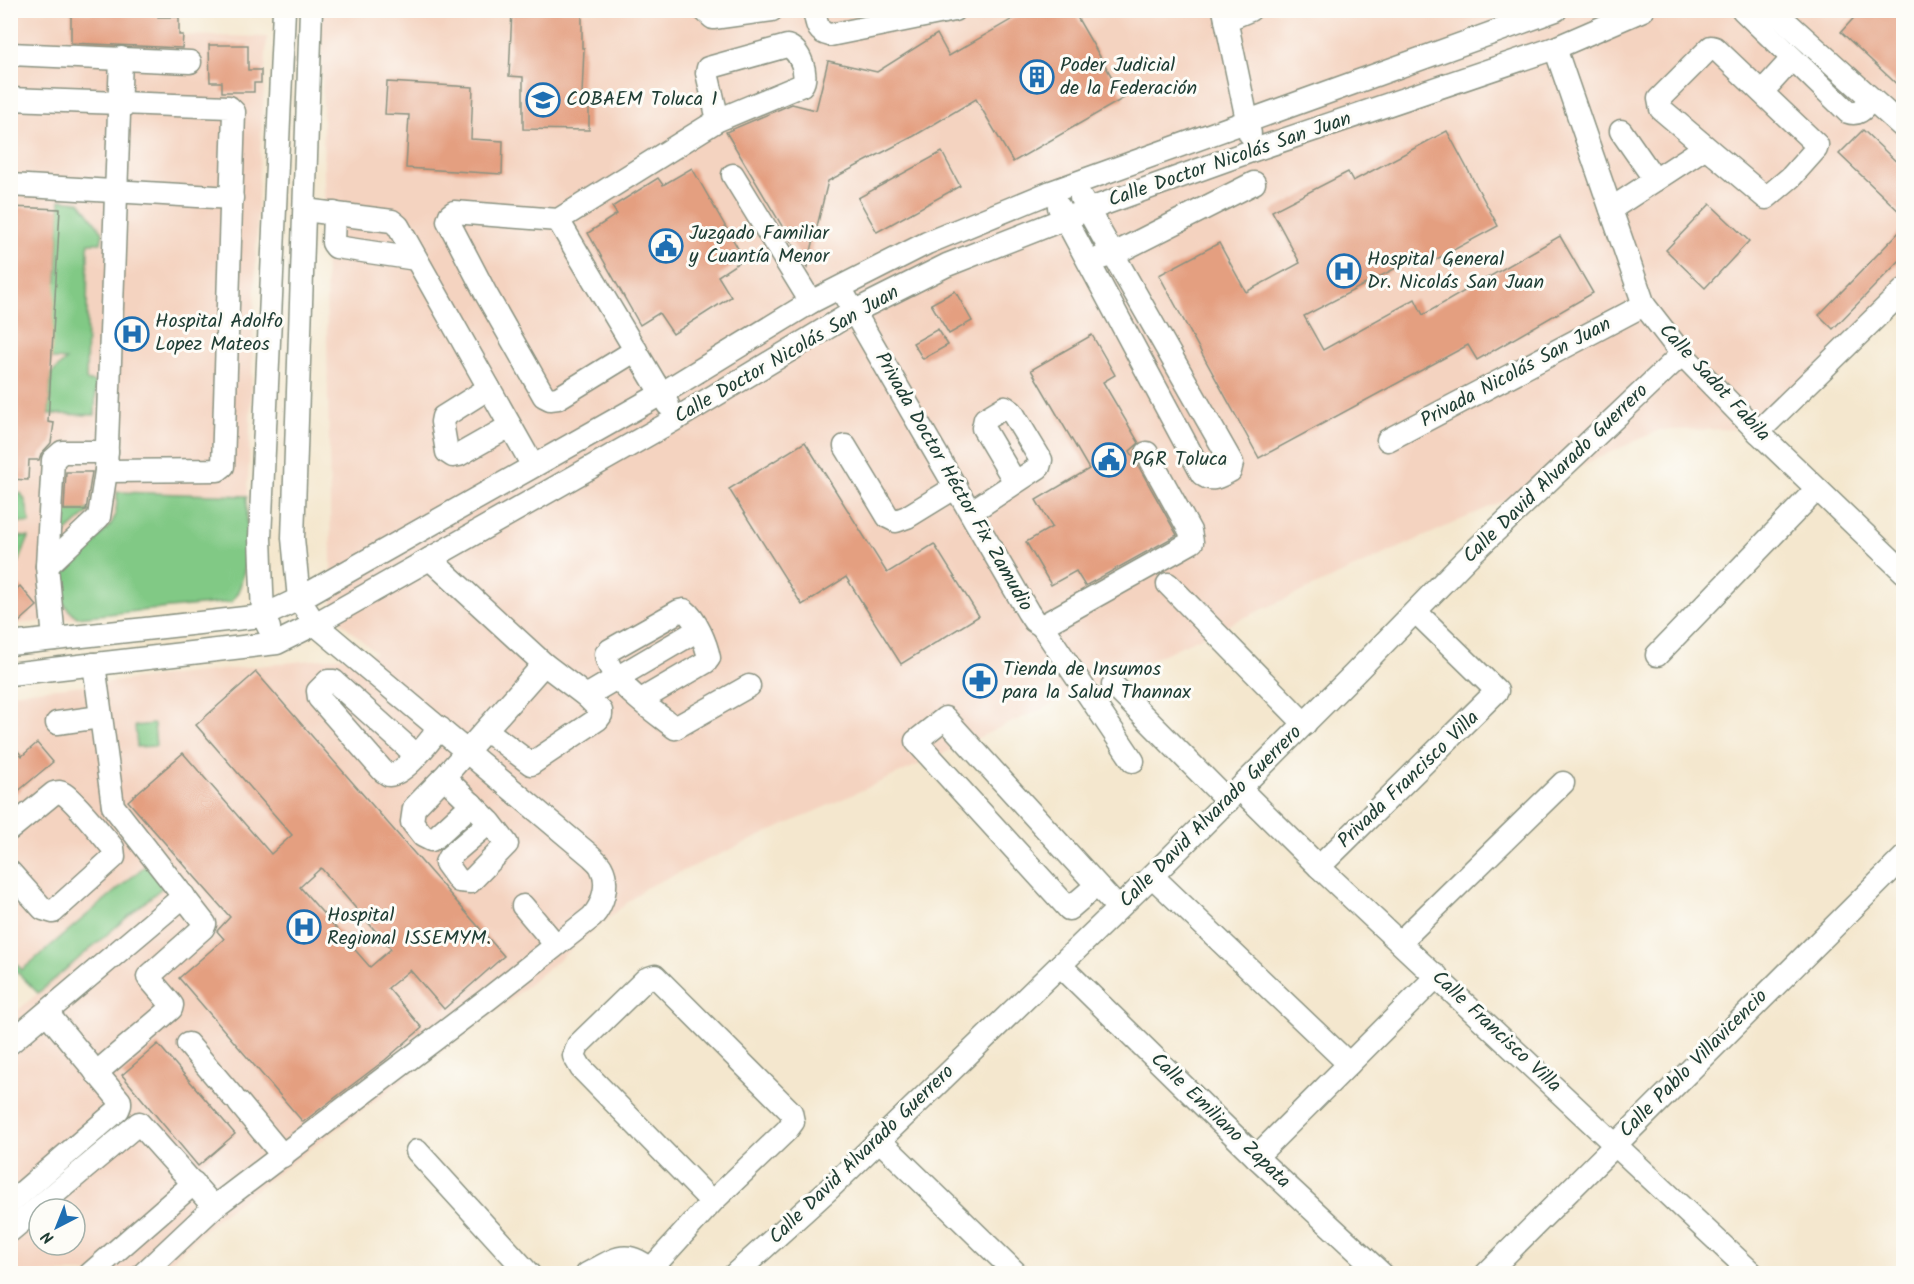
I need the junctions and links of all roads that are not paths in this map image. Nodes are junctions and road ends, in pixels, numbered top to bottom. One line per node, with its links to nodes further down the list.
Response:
1 (284, 10): 76 (street)
2 (311, 10): 39 (street)
3 (704, 10): 10 (street)
4 (814, 10): 11 (street)
5 (1250, 10): 12 (street)
6 (1556, 10): 23 (street, Calle Doctor Nicolás San Juan)
7 (1643, 10): 13 (street, Calle Doctor Nicolás San Juan)
8 (1743, 10): 16 (street)
9 (1773, 10): 20 (street)
10 (758, 11)
11 (944, 12)
12 (1225, 15): 23 (street)
13 (1555, 48): 27 (street, Calle Doctor Nicolás San Juan); 38 (street, Calle Sadot Fabila)
14 (10, 54): 15 (street)
15 (121, 58): 17 (street); 21 (street)
16 (1792, 59): 18 (street); 20 (street)
17 (190, 62)
18 (1762, 92): 26 (street); 26 (street)
19 (10, 99): 21 (street)
20 (1871, 100): 24 (street)
21 (120, 102): 34 (street); 36 (street)
22 (718, 120): 43 (street)
23 (1247, 122): 27 (street); 32 (street, Calle Doctor Nicolás San Juan)
24 (1904, 128)
25 (1621, 131): 30 (street)
26 (1704, 148): 30 (street)
27 (1254, 150): 28 (street, Calle Doctor Nicolás San Juan)
28 (1194, 172): 37 (street); 40 (street, Calle Doctor Nicolás San Juan)
29 (733, 176): 50 (street)
30 (1655, 180): 38 (street)
31 (1254, 183): 37 (street)
32 (1074, 184): 35 (street, Calle Doctor Nicolás San Juan); 40 (street)
33 (10, 185): 34 (street)
34 (117, 191): 36 (street); 64 (street)
35 (1051, 192): 42 (street); 47 (street, Calle Doctor Nicolás San Juan)
36 (231, 198): 64 (street)
37 (1211, 204): 44 (street)
38 (1611, 209): 51 (street, Calle Sadot Fabila)
39 (305, 210): 41 (street); 74 (street)
40 (1087, 210): 42 (street, Calle Doctor Nicolás San Juan); 44 (street)
41 (334, 213): 45 (street); 45 (street)
42 (1064, 218): 46 (street); 53 (street, Calle Doctor Nicolás San Juan)
43 (558, 220): 54 (street); 54 (street)
44 (1112, 255): 46 (street); 49 (street)
45 (416, 259): 56 (street)
46 (1089, 261): 52 (street)
47 (839, 287): 50 (street, Calle Doctor Nicolás San Juan); 53 (street, Privada Doctor Héctor Fix Zamudio)
48 (1904, 290): 60 (street)
49 (1135, 294): 52 (street); 52 (street)
50 (811, 302): 57 (street, Calle Doctor Nicolás San Juan)
51 (1644, 305): 55 (street, Calle Sadot Fabila); 61 (street, Privada Nicolás San Juan)
52 (1113, 306)
53 (855, 310): 58 (street, Calle Doctor Nicolás San Juan); 67 (street, Privada Doctor Héctor Fix Zamudio)
54 (636, 350): 57 (street)
55 (1682, 354): 60 (street, Calle Sadot Fabila); 75 (street, Calle David Alvarado Guerrero)
56 (489, 388): 59 (street); 59 (street)
57 (661, 394): 58 (street); 65 (street, Calle Doctor Nicolás San Juan)
58 (676, 419): 70 (street, Calle Doctor Nicolás San Juan)
59 (510, 426): 65 (street)
60 (1758, 432): 68 (street, Calle Sadot Fabila)
61 (1388, 440)
62 (845, 446): 67 (street)
63 (1147, 453): 78 (street, Privada Doctor Héctor Fix Zamudio)
64 (106, 462): 71 (street); 71 (street)
65 (533, 466): 74 (street, Calle Doctor Nicolás San Juan)
66 (1015, 482): 69 (street)
67 (956, 487): 69 (street, Privada Doctor Héctor Fix Zamudio)
68 (1817, 489): 72 (street, Calle Sadot Fabila); 82 (street)
69 (970, 512): 78 (street, Privada Doctor Héctor Fix Zamudio)
70 (430, 559): 77 (street, Calle Doctor Nicolás San Juan); 84 (street)
71 (47, 566): 79 (street)
72 (1904, 572)
73 (1168, 584): 93 (street)
74 (299, 599): 76 (street, Calle Doctor Nicolás San Juan); 77 (street)
75 (1416, 612): 93 (street, Calle David Alvarado Guerrero); 106 (street, Privada Francisco Villa)
76 (263, 616): 79 (street, Calle Doctor Nicolás San Juan); 80 (street)
77 (315, 624): 80 (street, Calle Doctor Nicolás San Juan); 94 (street)
78 (1042, 626): 98 (street)
79 (54, 639): 81 (street, Calle Doctor Nicolás San Juan)
80 (277, 643): 83 (street, Calle Doctor Nicolás San Juan)
81 (10, 644)
82 (1657, 655)
83 (94, 664): 85 (street, Calle Doctor Nicolás San Juan); 91 (street)
84 (544, 664): 89 (street); 95 (street)
85 (10, 674)
86 (616, 678): 89 (street); 90 (street); 90 (street)
87 (1113, 685): 101 (street, Calle Francisco Villa)
88 (749, 686): 90 (street)
89 (586, 696): 95 (street)
90 (641, 700)
91 (100, 717): 92 (street); 110 (street)
92 (57, 723)
93 (1305, 724): 101 (street, Calle David Alvarado Guerrero)
94 (440, 728): 96 (street); 97 (street)
95 (486, 730): 96 (street)
96 (467, 751): 99 (street); 114 (street)
97 (416, 755)
98 (1133, 761)
99 (444, 777): 102 (street); 102 (street)
100 (1563, 783): 113 (street)
101 (1234, 795): 106 (street, Calle Francisco Villa); 108 (street, Calle David Alvarado Guerrero)
102 (472, 804): 103 (street)
103 (490, 822)
104 (10, 829): 107 (street)
105 (1904, 856): 123 (street, Calle Pablo Villavicencio)
106 (1319, 867): 113 (street, Calle Francisco Villa)
107 (10, 872)
108 (1152, 876): 112 (street, Calle David Alvarado Guerrero); 120 (street)
109 (1097, 885): 109 (street); 112 (street)
110 (184, 896): 117 (street); 121 (street)
111 (523, 906): 114 (street)
112 (1118, 908): 115 (street, Calle David Alvarado Guerrero)
113 (1400, 942): 116 (street, Calle Francisco Villa)
114 (556, 945): 125 (street)
115 (1060, 966): 122 (street, Calle David Alvarado Guerrero); 126 (street, Calle Emiliano Zapata)
116 (1437, 976): 120 (street); 123 (street, Calle Francisco Villa)
117 (47, 1013): 118 (street); 121 (street)
118 (10, 1043)
119 (188, 1044): 125 (street)
120 (1349, 1064): 126 (street)
121 (96, 1073): 129 (street)
122 (879, 1140): 137 (street, Calle David Alvarado Guerrero); 138 (street)
123 (1614, 1144): 140 (street, Calle Pablo Villavicencio); 141 (street, Calle Francisco Villa)
124 (417, 1151): 135 (street)
125 (283, 1156): 130 (street)
126 (1256, 1157): 139 (street, Calle Emiliano Zapata)
127 (194, 1183): 130 (street); 131 (street); 133 (street)
128 (712, 1202): 128 (street); 132 (street)
129 (10, 1203)
130 (214, 1207): 134 (street)
131 (10, 1231)
132 (653, 1271): 136 (street)
133 (90, 1274)
134 (143, 1274)
135 (529, 1274)
136 (587, 1274)
137 (735, 1274)
138 (1017, 1274)
139 (1382, 1274)
140 (1486, 1274)
141 (1753, 1274)

